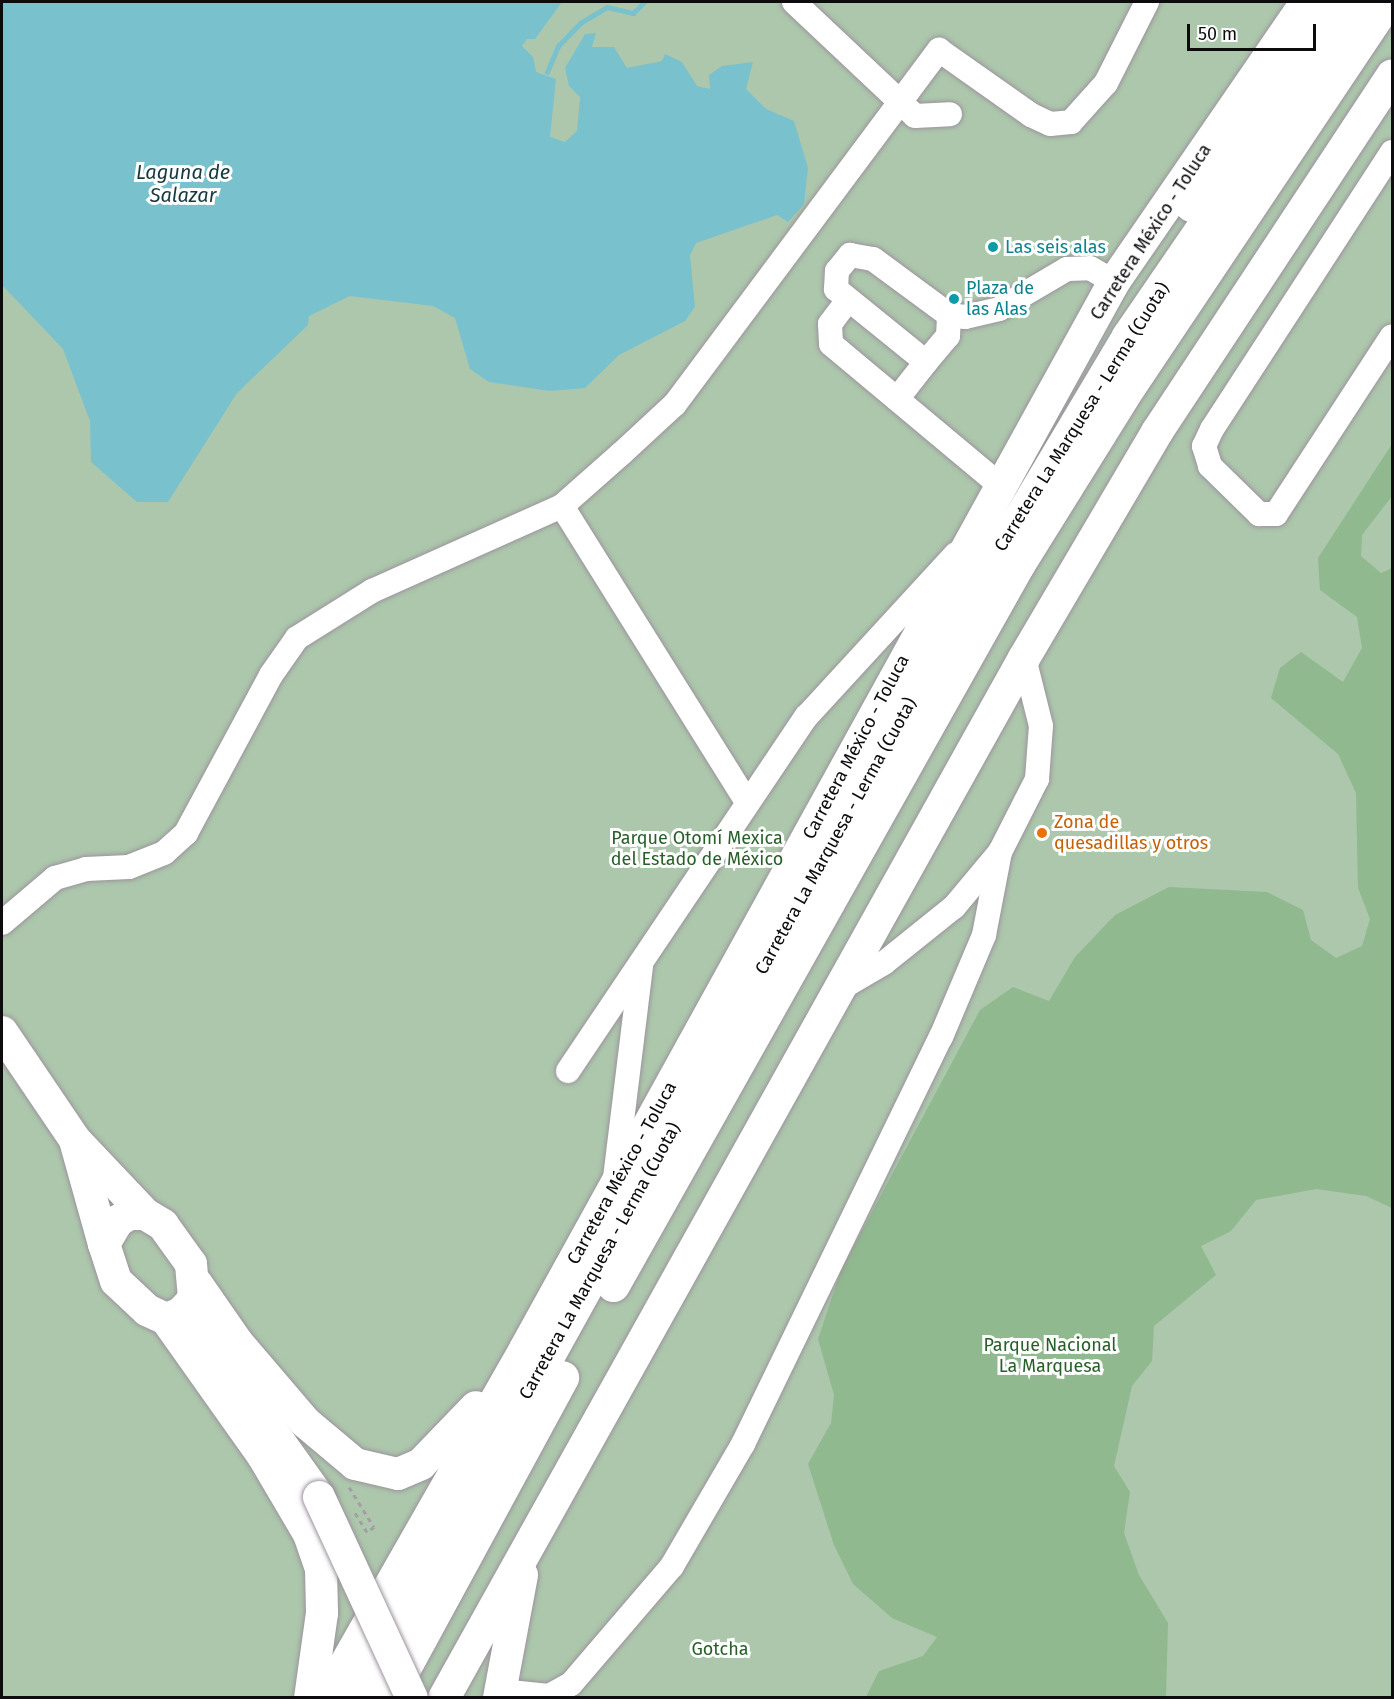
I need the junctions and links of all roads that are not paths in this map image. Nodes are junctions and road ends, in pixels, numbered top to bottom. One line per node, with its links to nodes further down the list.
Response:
1 (794, 2): 8 (street)
2 (1147, 2): 8 (street)
3 (1307, 2): 11 (main road, Carretera México - Toluca)
4 (1325, 2): 21 (highway)
5 (1357, 2): 21 (highway, Carretera La Marquesa - Lerma (Cuota))
6 (1386, 2): 40 (highway, Carretera La Marquesa - Lerma (Cuota))
7 (1392, 76): 20 (main road)
8 (900, 100): 9 (street); 18 (street)
9 (950, 114)
10 (1392, 152): 14 (street)
11 (1114, 282): 13 (street); 17 (main road, Carretera México - Toluca)
12 (848, 300): 13 (street); 15 (street); 16 (street)
13 (948, 315): 15 (street)
14 (1392, 336)
15 (926, 363): 16 (street)
16 (897, 399): 17 (street)
17 (1002, 487): 19 (main road, Carretera México - Toluca)
18 (562, 506): 22 (street); 24 (street)
19 (968, 541): 22 (street); 30 (main road, Carretera México - Toluca)
20 (1024, 658): 23 (street); 26 (main road)
21 (913, 697): 39 (highway, Carretera La Marquesa - Lerma (Cuota))
22 (746, 800): 25 (street)
23 (1000, 852): 26 (street); 36 (street)
24 (2, 923)
25 (642, 958): 28 (street); 30 (street)
26 (833, 993): 35 (main road)
27 (2, 1032): 29 (main road)
28 (568, 1071)
29 (75, 1140): 31 (main road); 32 (main road)
30 (613, 1191): 34 (main road, Carretera México - Toluca)
31 (145, 1214): 32 (main road); 33 (main road)
32 (104, 1244): 33 (main road)
33 (182, 1304): 34 (main road); 37 (main road); 41 (main road, bridge)
34 (525, 1349): 38 (main road, Carretera México - Toluca)
35 (529, 1540): 36 (main road); 42 (main road)
36 (500, 1694)
37 (310, 1698)
38 (326, 1698)
39 (358, 1698)
40 (388, 1698)
41 (412, 1698)
42 (444, 1698)

